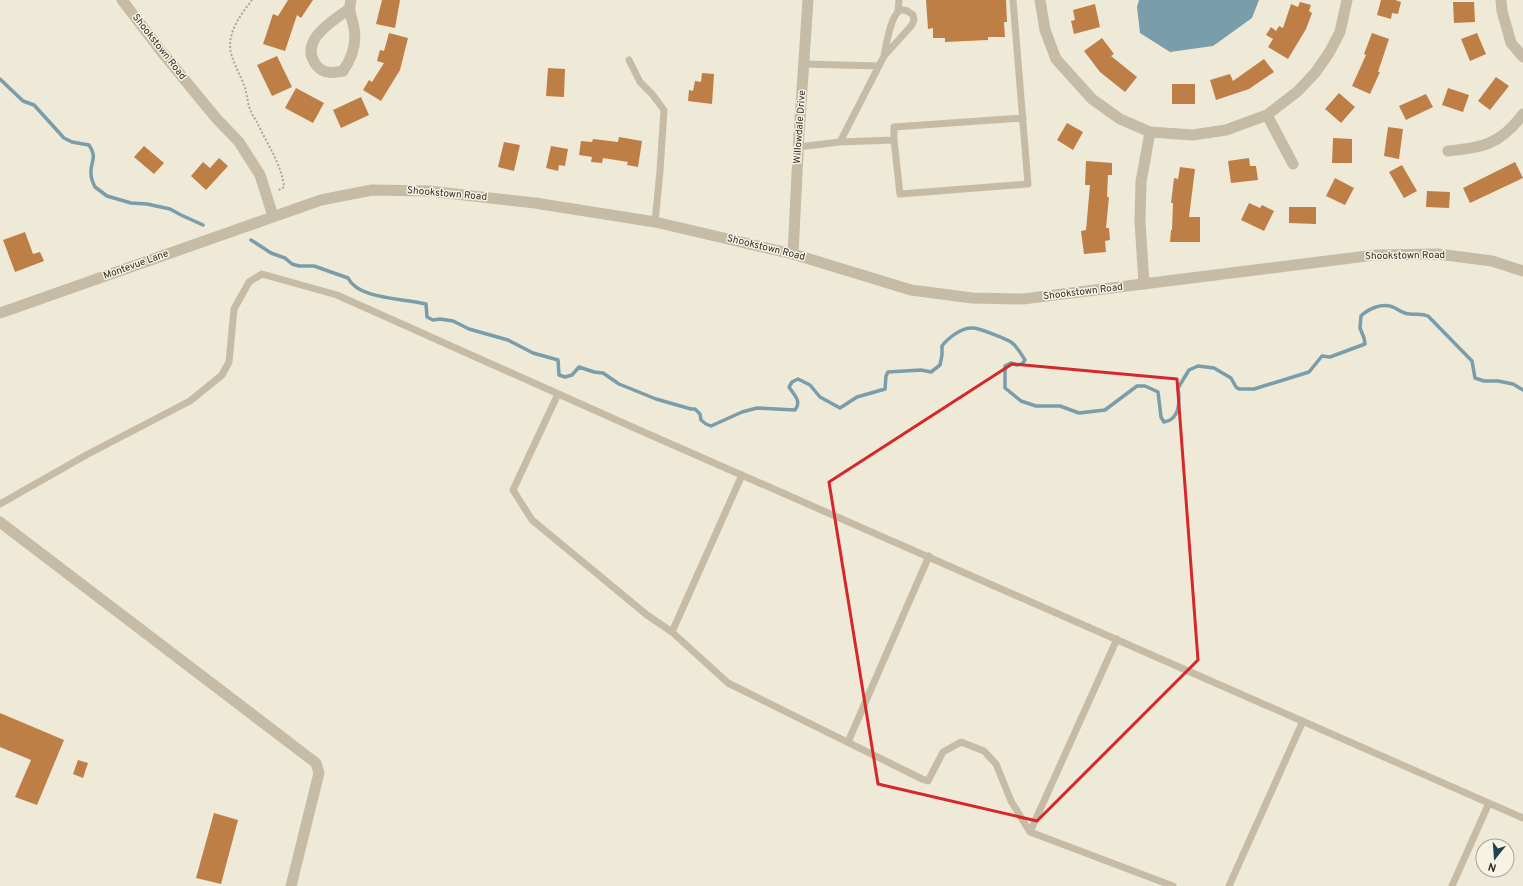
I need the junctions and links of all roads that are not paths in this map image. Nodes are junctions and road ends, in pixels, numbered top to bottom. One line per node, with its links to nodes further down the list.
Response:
1 (122, 0): 24 (street, Shookstown Road)
2 (808, 0): 13 (street, Willowdale Drive)
3 (899, 0): 9 (lane)
4 (1013, 0): 17 (lane)
5 (1040, 0): 18 (street)
6 (1347, 0): 16 (street)
7 (1501, 0): 11 (street)
8 (350, 4): 8 (street)
9 (898, 12): 10 (lane); 10 (lane)
10 (884, 56): 14 (lane)
11 (1523, 57)
12 (629, 60): 25 (lane)
13 (804, 64): 14 (lane); 21 (street, Willowdale Drive)
14 (879, 66): 20 (lane)
15 (1523, 114): 22 (street)
16 (1267, 115): 18 (street); 23 (street)
17 (1023, 118): 19 (lane); 19 (lane)
18 (1150, 132): 28 (street)
19 (894, 140): 20 (lane)
20 (840, 142): 21 (lane)
21 (798, 147): 26 (street, Willowdale Drive)
22 (1448, 151)
23 (1293, 164)
24 (273, 216): 25 (street, Shookstown Road); 29 (street, Montevue Lane)
25 (656, 222): 26 (street, Shookstown Road)
26 (793, 254): 28 (street, Shookstown Road)
27 (1523, 271): 28 (street, Shookstown Road)
28 (1144, 284)
29 (0, 313)
30 (558, 394): 31 (lane); 32 (lane); 35 (lane)
31 (742, 475): 34 (lane); 35 (lane)
32 (0, 504)
33 (0, 522): 42 (street)
34 (929, 556): 36 (lane); 38 (lane)
35 (672, 632): 38 (lane)
36 (1117, 639): 37 (lane); 41 (lane)
37 (1302, 721): 39 (lane); 44 (lane)
38 (848, 742): 41 (lane)
39 (1489, 803): 40 (lane); 45 (lane)
40 (1523, 818)
41 (1030, 832): 43 (lane)
42 (291, 886)
43 (1174, 886)
44 (1229, 886)
45 (1452, 886)

